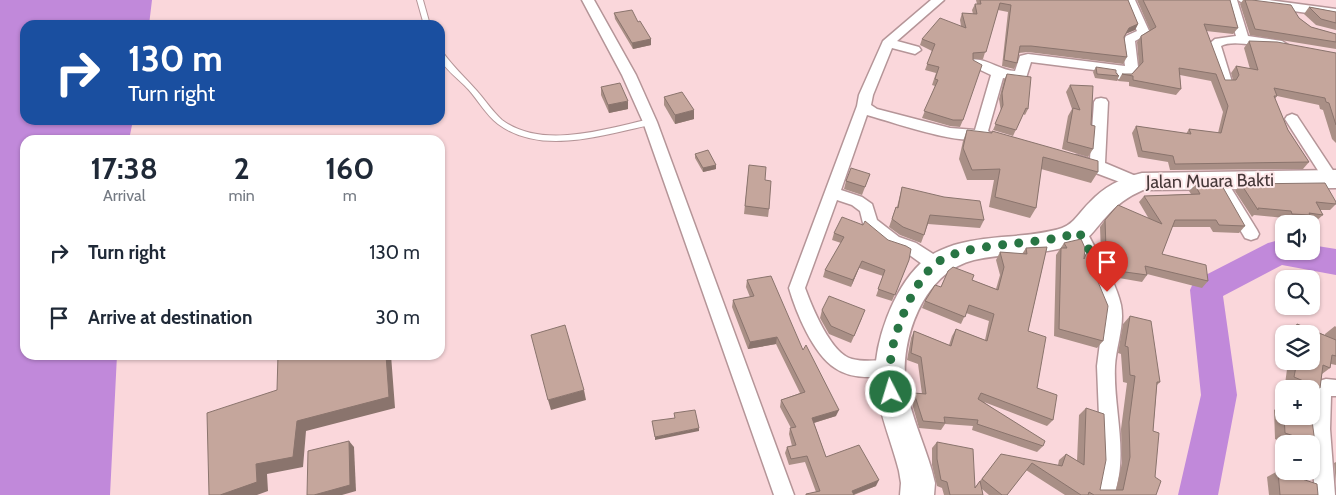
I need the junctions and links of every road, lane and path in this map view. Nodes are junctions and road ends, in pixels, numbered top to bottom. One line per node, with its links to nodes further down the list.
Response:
1 (420, 0): 9 (lane)
2 (588, 0): 22 (street)
3 (938, 0): 12 (street)
4 (1129, 0): 17 (street)
5 (1231, 0): 11 (street)
6 (1244, 0): 7 (street)
7 (1291, 6): 8 (street); 10 (street)
8 (1336, 13)
9 (426, 20)
10 (1298, 22)
11 (1244, 40): 13 (street); 18 (street)
12 (889, 43): 14 (street); 20 (street)
13 (1292, 46)
14 (915, 50)
15 (445, 62): 22 (lane)
16 (976, 63): 17 (street)
17 (998, 73): 23 (street)
18 (1225, 82)
19 (1101, 102): 26 (street)
20 (864, 106): 23 (street); 30 (street)
21 (1292, 119): 28 (street)
22 (650, 122): 36 (street)
23 (980, 135): 24 (street)
24 (996, 138)
25 (1061, 156): 26 (street)
26 (1098, 166): 29 (street)
27 (1218, 179): 28 (main road, Jalan Muara Bakti); 29 (main road, Jalan Muara Bakti); 32 (street)
28 (1334, 179)
29 (1138, 183): 31 (main road, Jalan Muara Bakti)
30 (832, 193): 33 (street); 34 (street)
31 (1079, 232): 33 (main road); 38 (street)
32 (1251, 234)
33 (935, 264): 34 (main road)
34 (889, 369): 37 (main road)
35 (1336, 388): 39 (street)
36 (784, 495)
37 (917, 495)
38 (1104, 495)
39 (1325, 495)

